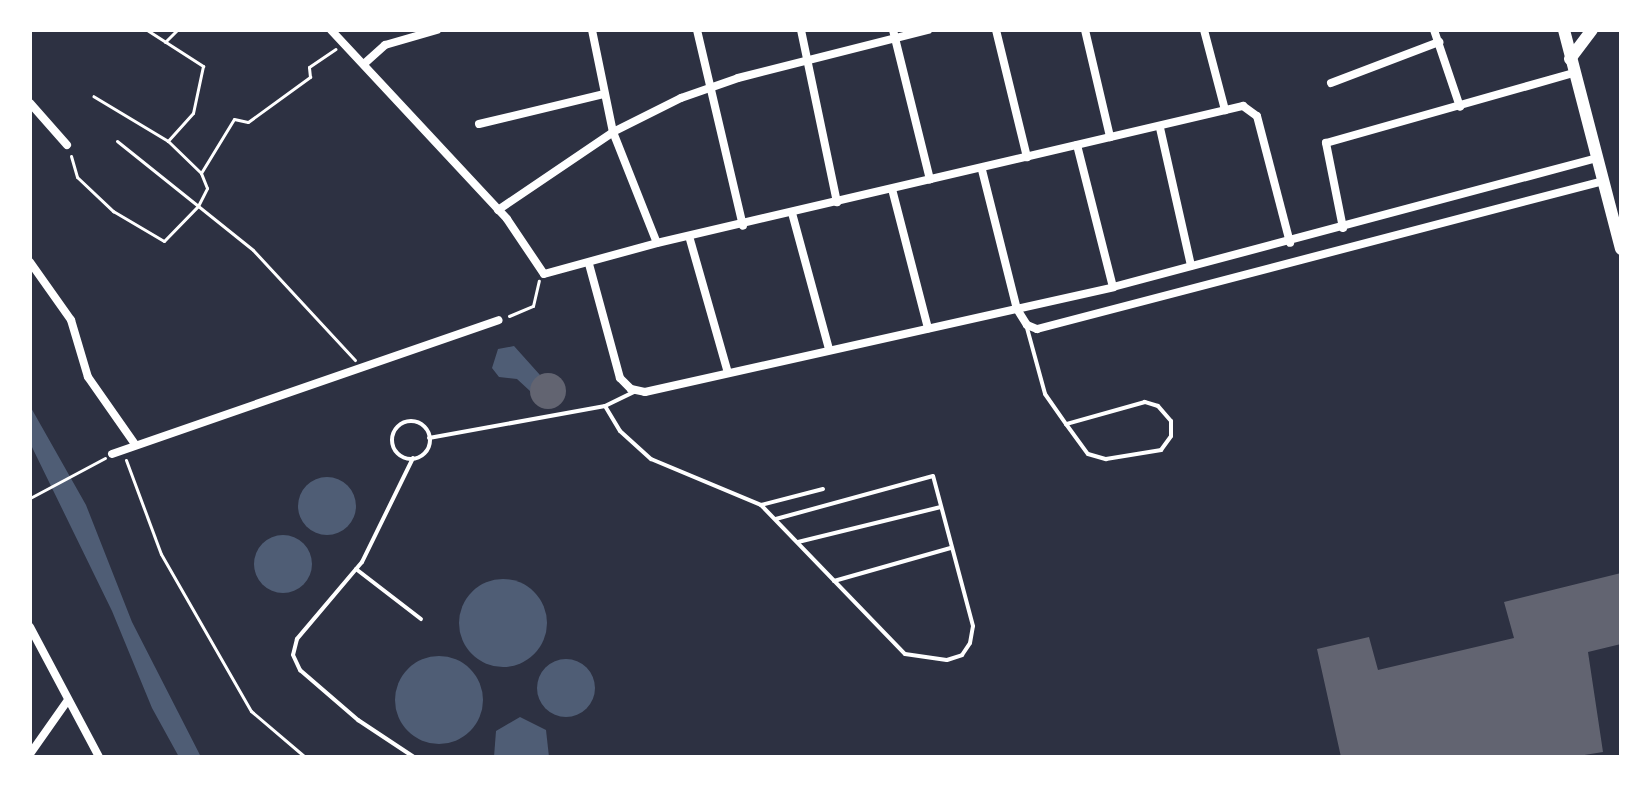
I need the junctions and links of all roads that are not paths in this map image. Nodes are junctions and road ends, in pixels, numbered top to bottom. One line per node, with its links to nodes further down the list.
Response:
1 (331, 30): 17 (street)
2 (437, 30): 17 (street)
3 (592, 30): 21 (street)
4 (697, 30): 20 (street)
5 (801, 30): 16 (street)
6 (928, 30): 13 (street)
7 (996, 30): 31 (street)
8 (1085, 30): 28 (street)
9 (1204, 30): 24 (street)
10 (1434, 30): 14 (street)
11 (1564, 30): 15 (main road)
12 (1592, 30): 15 (main road)
13 (894, 34): 16 (street); 34 (street)
14 (1439, 42): 19 (street); 23 (street)
15 (1570, 59): 18 (main road)
16 (809, 61): 20 (street); 37 (street)
17 (365, 63): 38 (street)
18 (1574, 73): 23 (street); 32 (main road)
19 (1331, 83)
20 (709, 88): 27 (street); 40 (street)
21 (604, 94): 25 (street); 27 (street)
22 (30, 103): 29 (street)
23 (1460, 107): 41 (street)
24 (1225, 110): 26 (street); 45 (street)
25 (479, 124)
26 (1160, 128): 28 (street); 48 (street)
27 (613, 132): 38 (street); 44 (street)
28 (1110, 137): 30 (street)
29 (67, 145)
30 (1077, 145): 31 (street); 49 (street)
31 (1027, 157): 33 (street)
32 (1597, 158): 35 (main road); 41 (street)
33 (982, 170): 34 (street); 50 (street)
34 (930, 180): 36 (street)
35 (1603, 181): 43 (main road); 52 (street)
36 (892, 189): 37 (street); 53 (street)
37 (837, 202): 39 (street)
38 (498, 210): 47 (street)
39 (792, 213): 40 (street); 54 (street)
40 (743, 226): 42 (street)
41 (1343, 228): 45 (street)
42 (689, 236): 44 (street); 55 (street)
43 (1620, 241)
44 (657, 243): 47 (street)
45 (1290, 243): 48 (street)
46 (30, 262): 60 (street)
47 (589, 264): 56 (street)
48 (1191, 266): 49 (street)
49 (1113, 287): 50 (street)
50 (1017, 309): 52 (street); 53 (street)
51 (498, 320): 60 (street)
52 (1027, 325): 58 (lane)
53 (928, 328): 54 (street)
54 (829, 349): 55 (street)
55 (728, 373): 56 (street)
56 (636, 391): 57 (lane)
57 (605, 406): 59 (lane); 64 (lane)
58 (1066, 424): 58 (lane)
59 (429, 438): 62 (lane); 62 (lane)
60 (135, 444): 61 (street)
61 (112, 454)
62 (413, 458): 69 (lane)
63 (823, 489): 64 (lane)
64 (761, 505): 66 (lane)
65 (941, 507): 66 (lane); 67 (lane); 68 (lane)
66 (776, 519): 67 (lane)
67 (798, 542): 70 (lane)
68 (951, 548): 70 (lane); 70 (lane)
69 (356, 569): 71 (lane); 76 (lane)
70 (834, 581)
71 (421, 619)
72 (30, 627): 73 (street)
73 (68, 700): 74 (street); 75 (street)
74 (30, 754)
75 (99, 757)
76 (414, 757)

